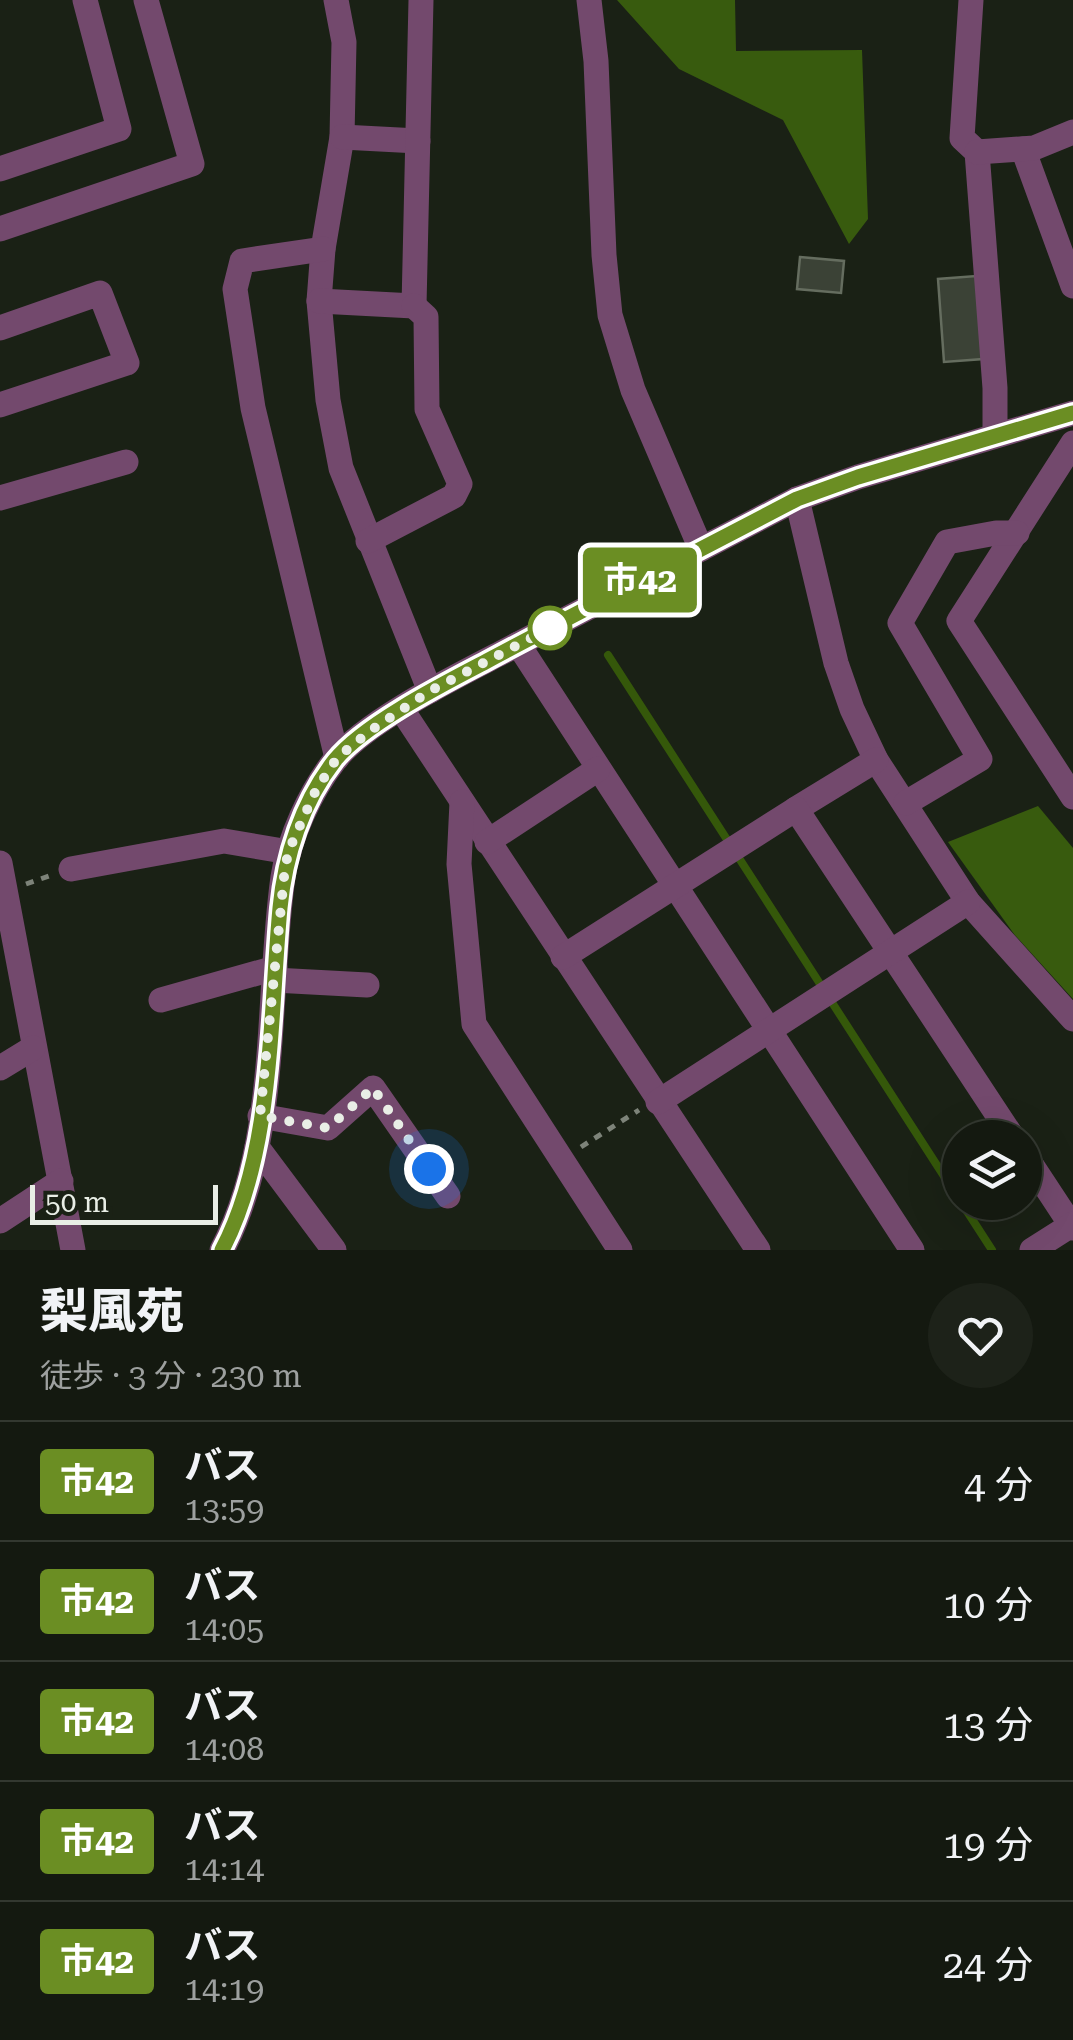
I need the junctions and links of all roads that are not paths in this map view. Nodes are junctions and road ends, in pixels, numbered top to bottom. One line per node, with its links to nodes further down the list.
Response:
1 (85, 0): 12 (street)
2 (146, 0): 13 (street)
3 (336, 0): 8 (street)
4 (420, 0): 9 (street)
5 (590, 0): 28 (street)
6 (971, 0): 11 (street)
7 (1073, 132): 10 (street)
8 (342, 137): 9 (street); 14 (street)
9 (418, 141): 17 (street)
10 (1023, 149): 11 (street); 15 (street)
11 (978, 152): 21 (street)
12 (0, 169)
13 (0, 229)
14 (322, 249): 16 (street); 32 (street)
15 (1073, 286)
16 (319, 301): 17 (street); 27 (street)
17 (414, 306): 27 (street)
18 (0, 328): 19 (street)
19 (0, 405)
20 (1073, 413): 21 (street)
21 (995, 436): 25 (street)
22 (1073, 443): 26 (street)
23 (126, 462): 24 (street)
24 (0, 498)
25 (797, 499): 28 (street); 33 (street)
26 (1017, 533): 35 (street); 37 (street)
27 (368, 540): 30 (street)
28 (701, 549): 29 (street)
29 (518, 644): 30 (street); 34 (street)
30 (430, 691): 31 (street)
31 (402, 710): 32 (street); 36 (street)
32 (337, 758): 40 (street)
33 (876, 760): 37 (street); 38 (street)
34 (598, 770): 39 (street); 43 (street)
35 (1073, 797)
36 (462, 802): 39 (street); 66 (street)
37 (906, 803): 44 (street)
38 (796, 808): 43 (street); 45 (street)
39 (487, 842): 46 (street)
40 (288, 852): 42 (street); 47 (street)
41 (0, 863): 52 (street)
42 (71, 869)
43 (675, 888): 46 (street); 51 (street)
44 (968, 902): 45 (street); 50 (street)
45 (891, 952): 51 (street); 56 (street)
46 (564, 957): 54 (street)
47 (274, 974): 48 (street); 49 (street); 55 (street)
48 (368, 986)
49 (161, 1000)
50 (1073, 1019)
51 (766, 1030): 54 (street); 68 (street)
52 (32, 1048): 53 (street); 58 (street)
53 (0, 1068)
54 (658, 1102): 67 (street)
55 (260, 1116): 57 (street); 60 (street)
56 (1001, 1120)
57 (257, 1147): 64 (street); 65 (street)
58 (61, 1181): 61 (street); 63 (street)
59 (1042, 1181): 62 (street)
60 (448, 1196)
61 (0, 1221)
62 (1072, 1226): 69 (street)
63 (73, 1250)
64 (222, 1250)
65 (334, 1250)
66 (620, 1250)
67 (758, 1250)
68 (912, 1250)
69 (1032, 1250)

